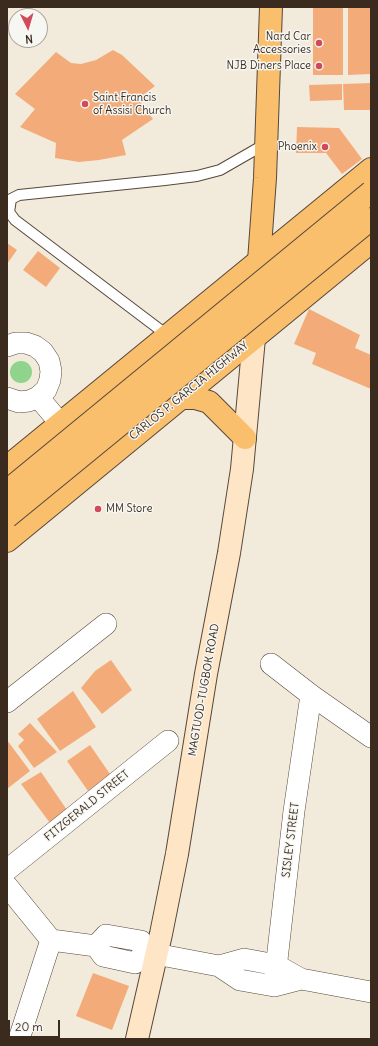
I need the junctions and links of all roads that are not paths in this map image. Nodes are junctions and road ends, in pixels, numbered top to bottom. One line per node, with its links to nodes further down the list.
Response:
1 (271, 7): 2 (main road)
2 (266, 143): 8 (main road); 9 (lane)
3 (371, 169): 5 (main road)
4 (371, 192): 22 (main road, bridge)
5 (319, 211): 7 (main road); 8 (main road)
6 (371, 219): 24 (main road, CARLOS P. GARCIA HIGHWAY, bridge)
7 (363, 249): 10 (main road, CARLOS P. GARCIA HIGHWAY)
8 (259, 260): 9 (main road); 10 (main road)
9 (168, 335): 12 (main road); 13 (main road)
10 (254, 338): 13 (main road, CARLOS P. GARCIA HIGHWAY); 19 (main road, MAGTUOD-TUGBOK ROAD)
11 (7, 346): 14 (street)
12 (119, 375): 17 (main road); 18 (main road)
13 (204, 379): 16 (main road, CARLOS P. GARCIA HIGHWAY)
14 (38, 396): 15 (street); 18 (street)
15 (7, 398)
16 (181, 398): 17 (main road, CARLOS P. GARCIA HIGHWAY); 19 (main road)
17 (156, 419): 21 (main road, CARLOS P. GARCIA HIGHWAY)
18 (60, 423): 20 (main road); 21 (main road)
19 (245, 438): 35 (main road, MAGTUOD-TUGBOK ROAD)
20 (7, 467)
21 (97, 467): 24 (main road, CARLOS P. GARCIA HIGHWAY)
22 (7, 490)
23 (7, 505): 24 (main road)
24 (16, 522): 25 (main road, CARLOS P. GARCIA HIGHWAY)
25 (7, 541)
26 (106, 624): 29 (street)
27 (271, 664): 28 (street)
28 (311, 695): 30 (street); 36 (street, SISLEY STREET)
29 (7, 702)
30 (371, 737)
31 (168, 742): 32 (street, FITZGERALD STREET)
32 (7, 870)
33 (7, 886): 34 (street)
34 (51, 940): 35 (street); 41 (street)
35 (151, 953): 37 (street); 42 (main road, MAGTUOD-TUGBOK ROAD)
36 (276, 965): 37 (street); 38 (street); 39 (street, SISLEY STREET)
37 (219, 966): 39 (street)
38 (301, 979): 39 (street); 40 (street)
39 (274, 986)
40 (371, 992)
41 (19, 1039)
42 (137, 1039)

